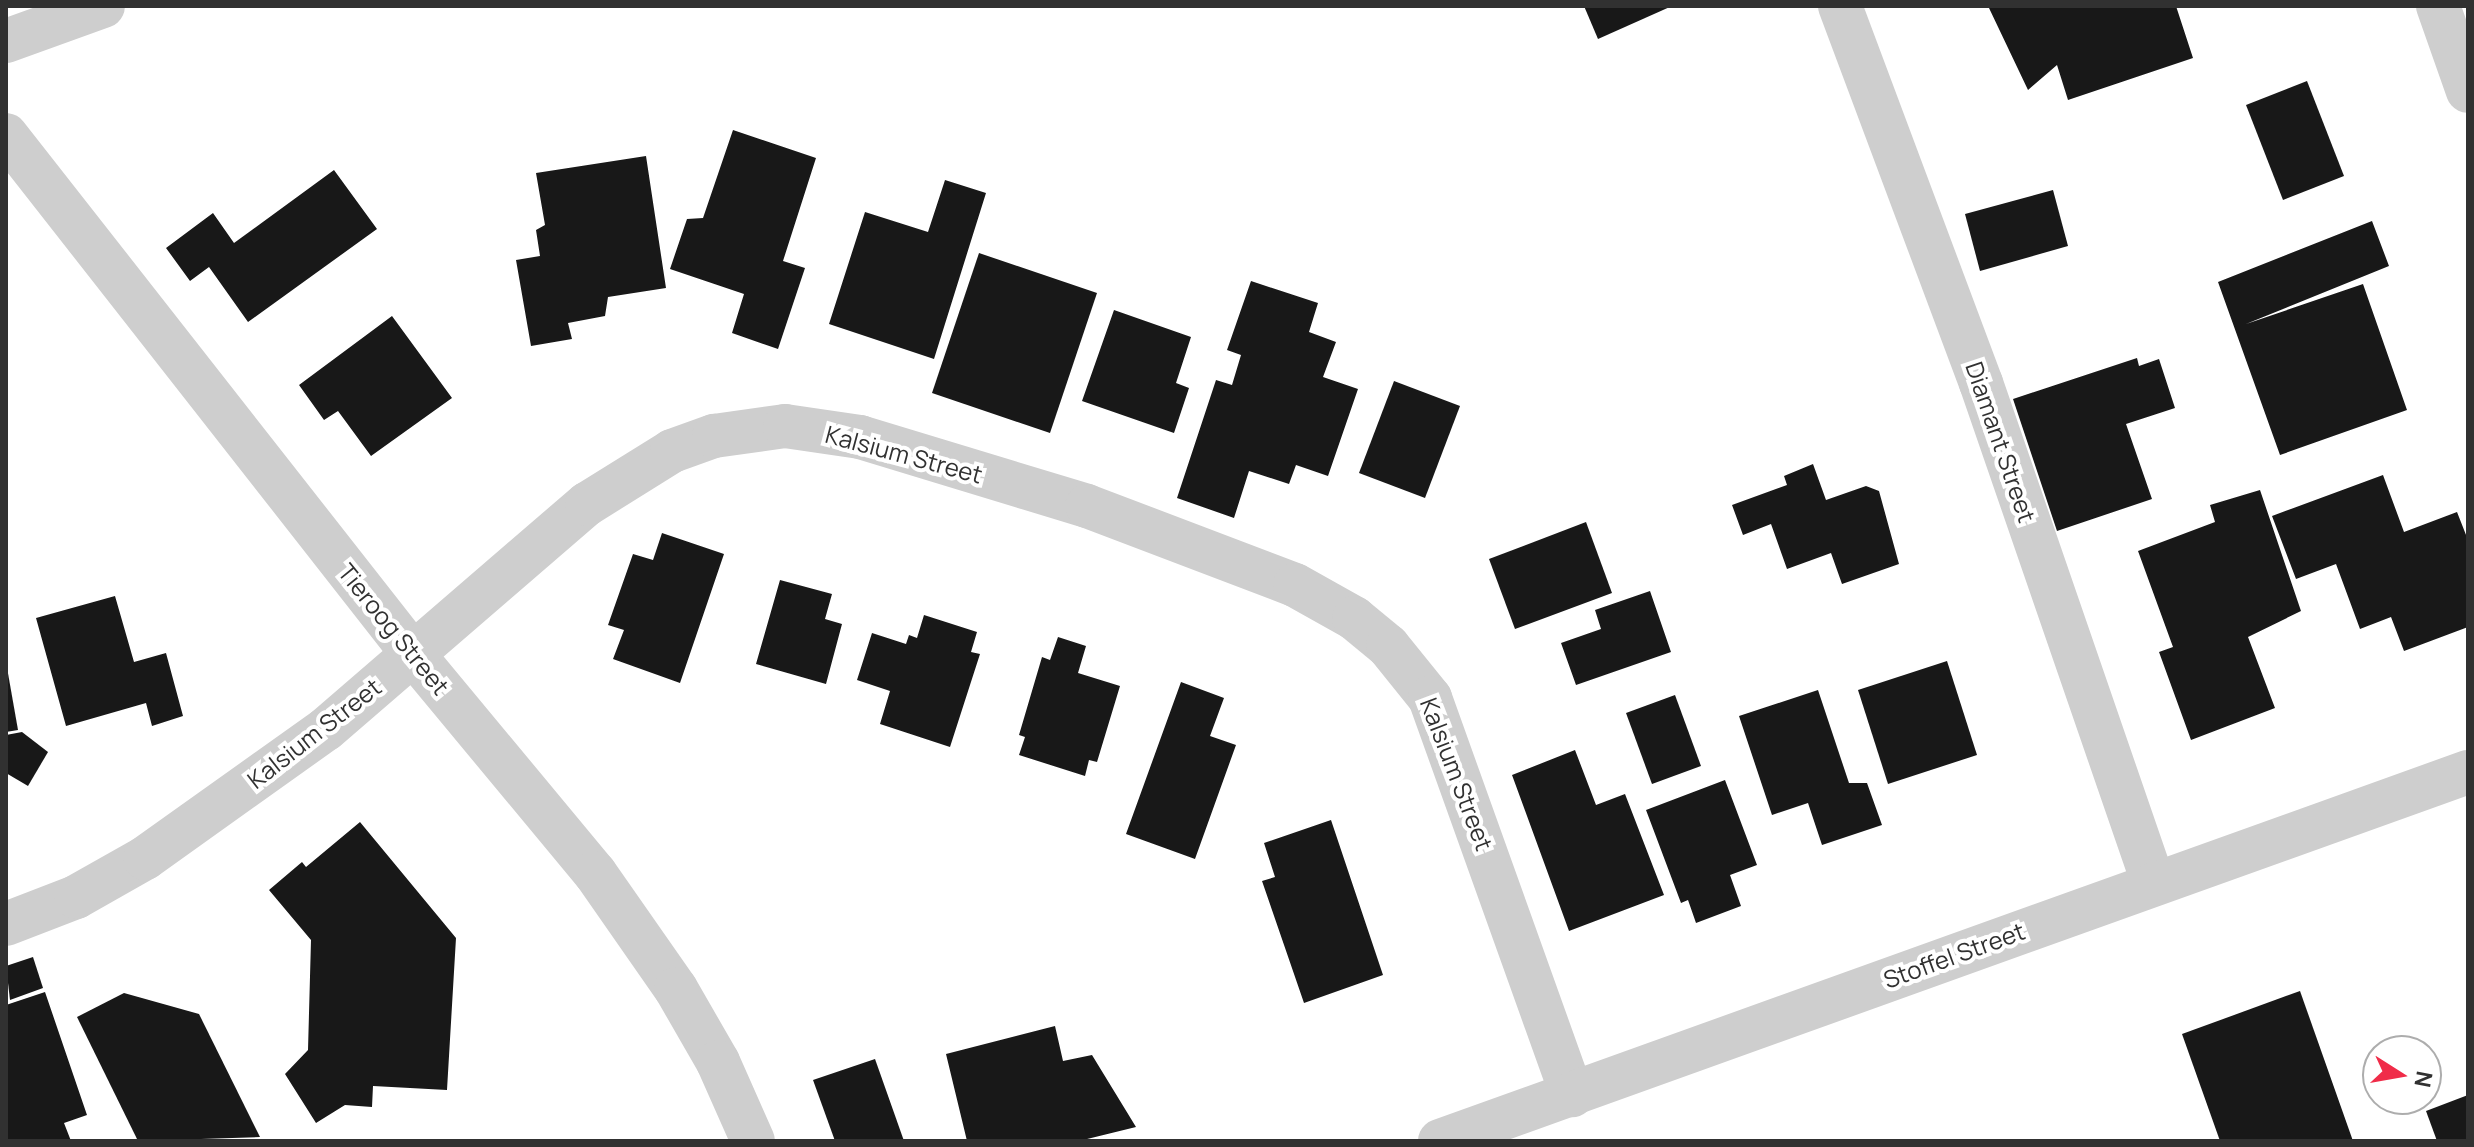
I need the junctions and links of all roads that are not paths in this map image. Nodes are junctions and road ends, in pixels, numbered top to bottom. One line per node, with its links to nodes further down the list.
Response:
1 (103, 6): 4 (street)
2 (1840, 6): 9 (street, Diamant Street)
3 (2438, 6): 5 (street)
4 (6, 41)
5 (2468, 91)
6 (6, 135): 7 (street, Tieroog Street)
7 (413, 654): 10 (street, Kalsium Street); 11 (street, Kalsium Street); 12 (street, Tieroog Street)
8 (2468, 772): 9 (street, Stoffel Street)
9 (2153, 882): 11 (street, Stoffel Street)
10 (6, 924)
11 (1572, 1095): 13 (street, Stoffel Street)
12 (753, 1141)
13 (1440, 1141)

